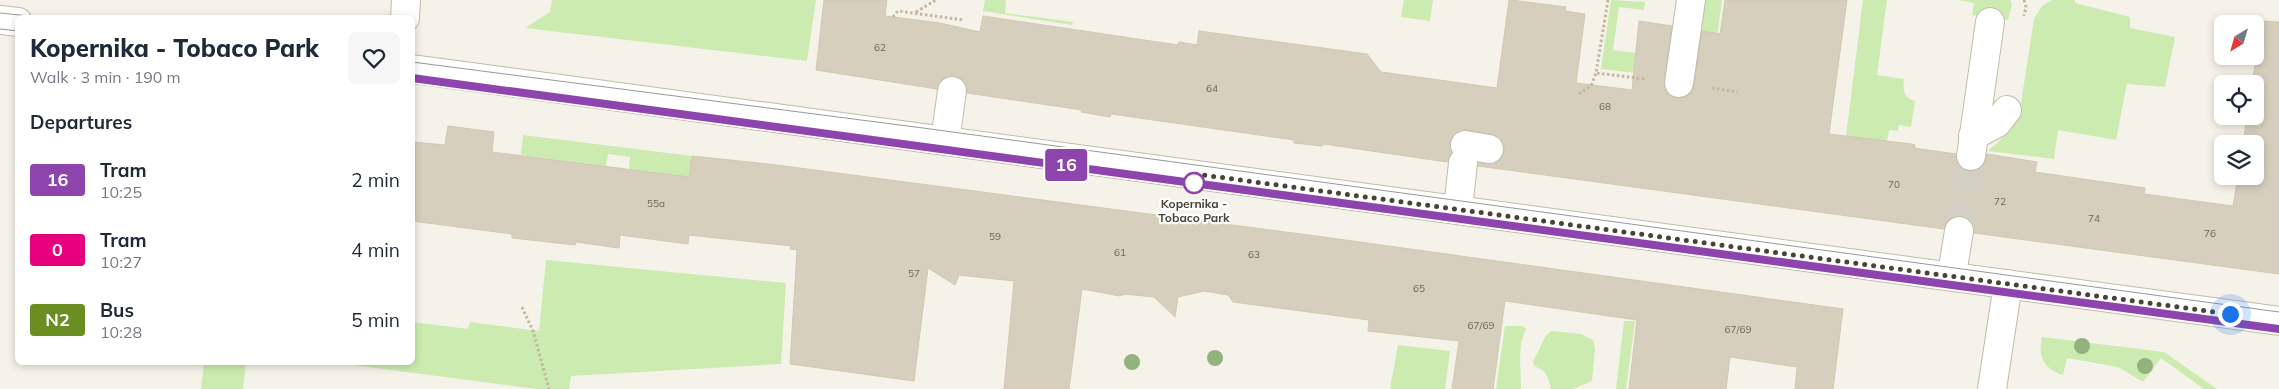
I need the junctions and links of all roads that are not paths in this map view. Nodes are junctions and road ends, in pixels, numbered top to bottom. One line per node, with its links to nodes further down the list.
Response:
1 (406, 0): 3 (street)
2 (1692, 0): 8 (street)
3 (405, 15)
4 (0, 20): 5 (street)
5 (15, 22)
6 (1990, 22): 10 (street)
7 (415, 70): 11 (street)
8 (1679, 83)
9 (952, 91): 11 (street)
10 (2007, 110)
11 (945, 141): 13 (street)
12 (1473, 152): 13 (street)
13 (1458, 209): 15 (street)
14 (1959, 231): 15 (street)
15 (1954, 276): 16 (street)
16 (2008, 284): 17 (street); 18 (street)
17 (2274, 324)
18 (1999, 388)

